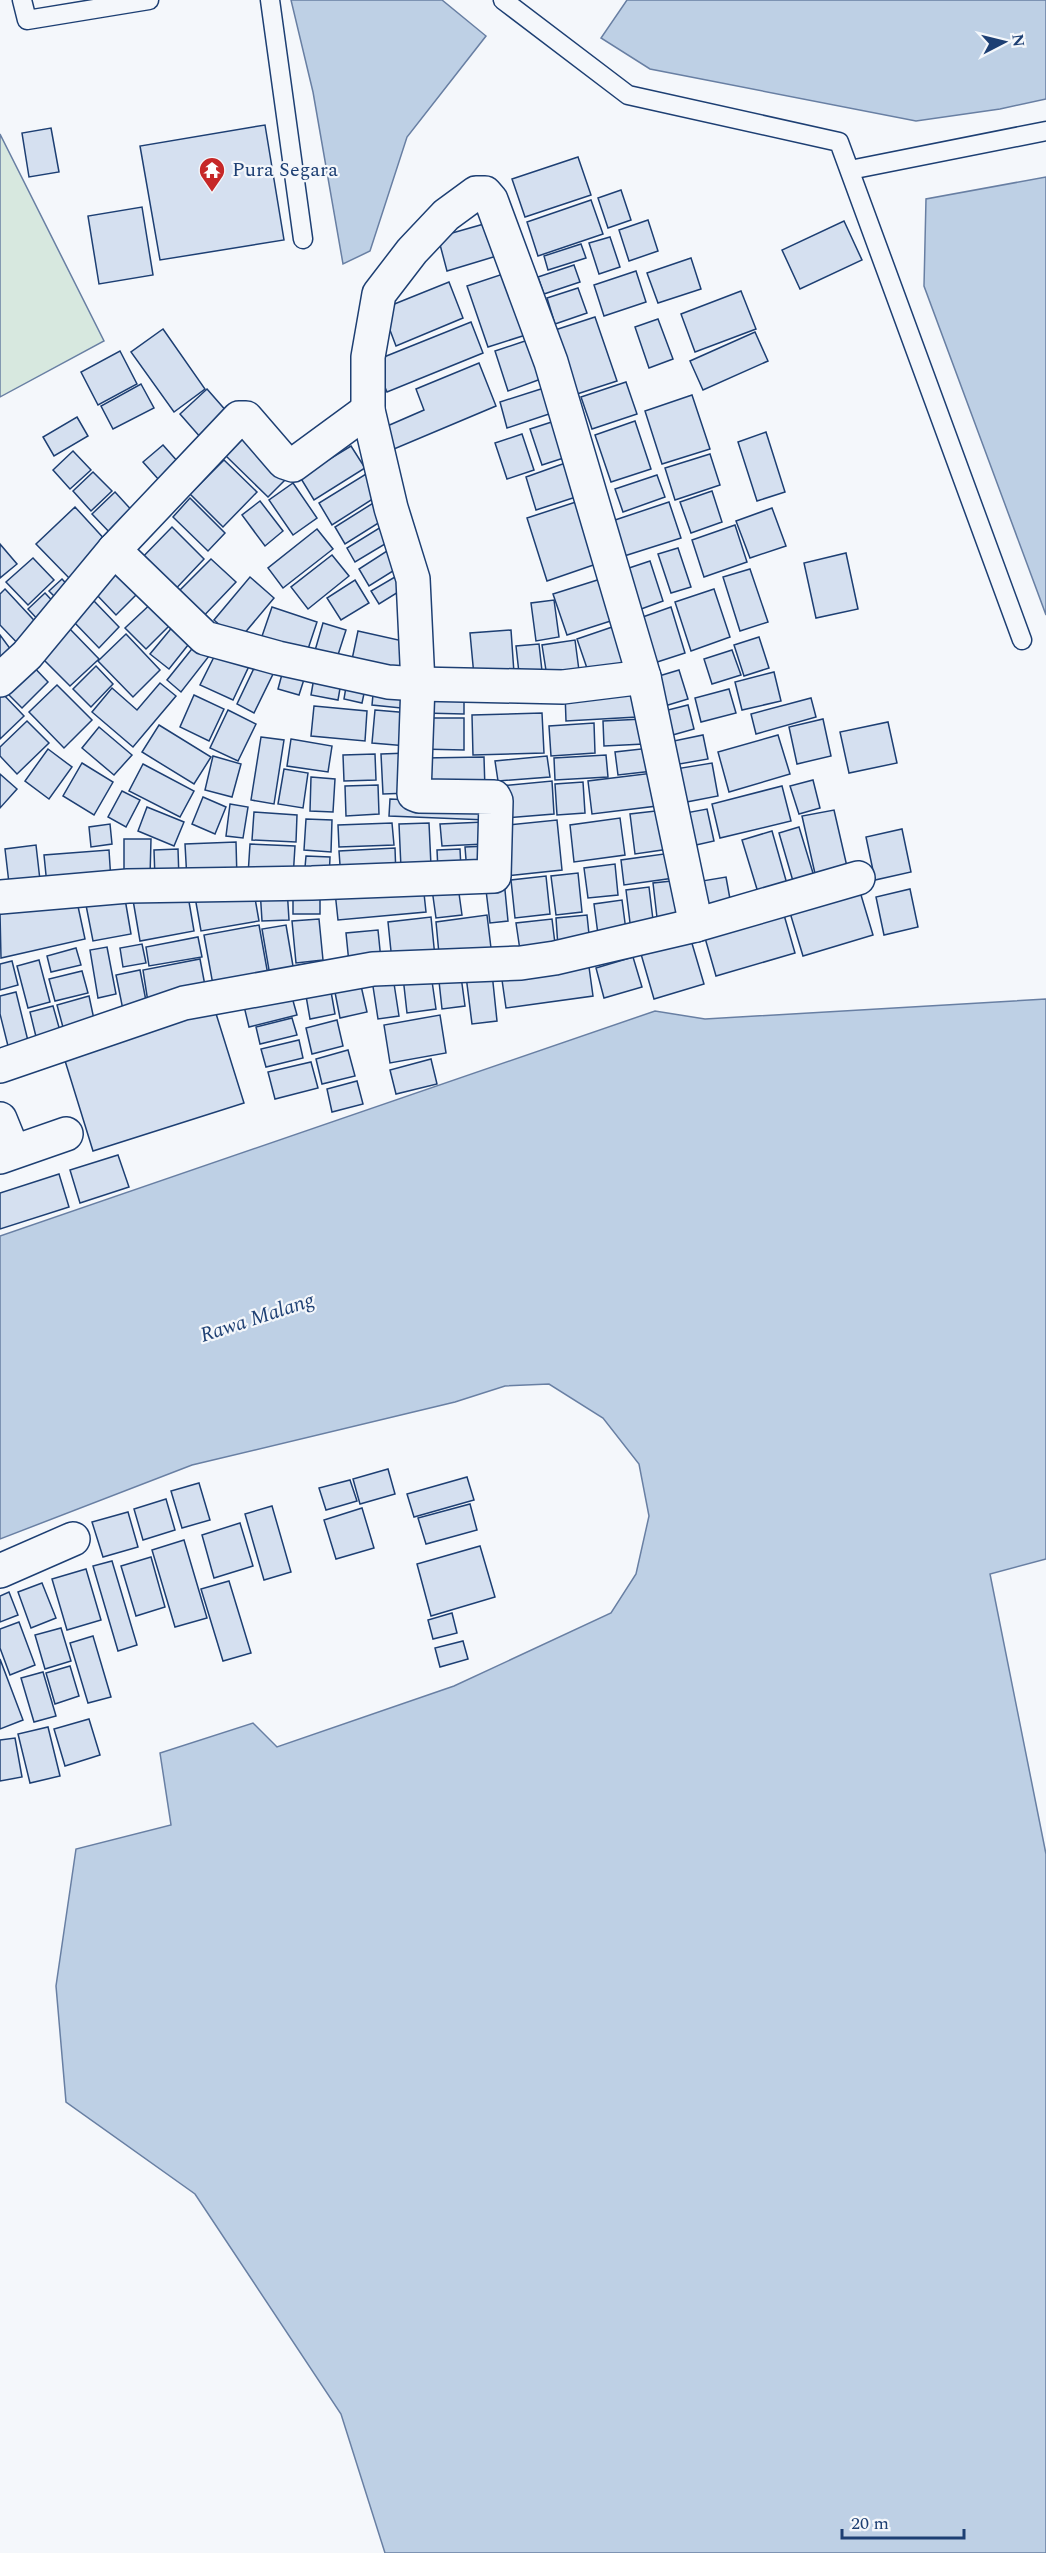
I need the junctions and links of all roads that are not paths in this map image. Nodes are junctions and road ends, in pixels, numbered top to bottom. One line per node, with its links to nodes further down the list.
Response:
1 (22, 0): 2 (lane)
2 (149, 0)
3 (270, 0): 7 (lane)
4 (503, 0): 6 (lane)
5 (1046, 132): 6 (lane)
6 (849, 170): 10 (lane)
7 (303, 239)
8 (368, 410): 9 (street); 11 (street); 13 (street)
9 (114, 550): 12 (street); 13 (street)
10 (1022, 640)
11 (644, 677): 13 (street); 16 (street)
12 (0, 680)
13 (418, 684): 15 (street)
14 (858, 878): 16 (street)
15 (0, 897)
16 (696, 925): 17 (street)
17 (0, 1066)
18 (0, 1119): 20 (street)
19 (66, 1134): 20 (street)
20 (6, 1154)
21 (73, 1539): 22 (street)
22 (0, 1571)

